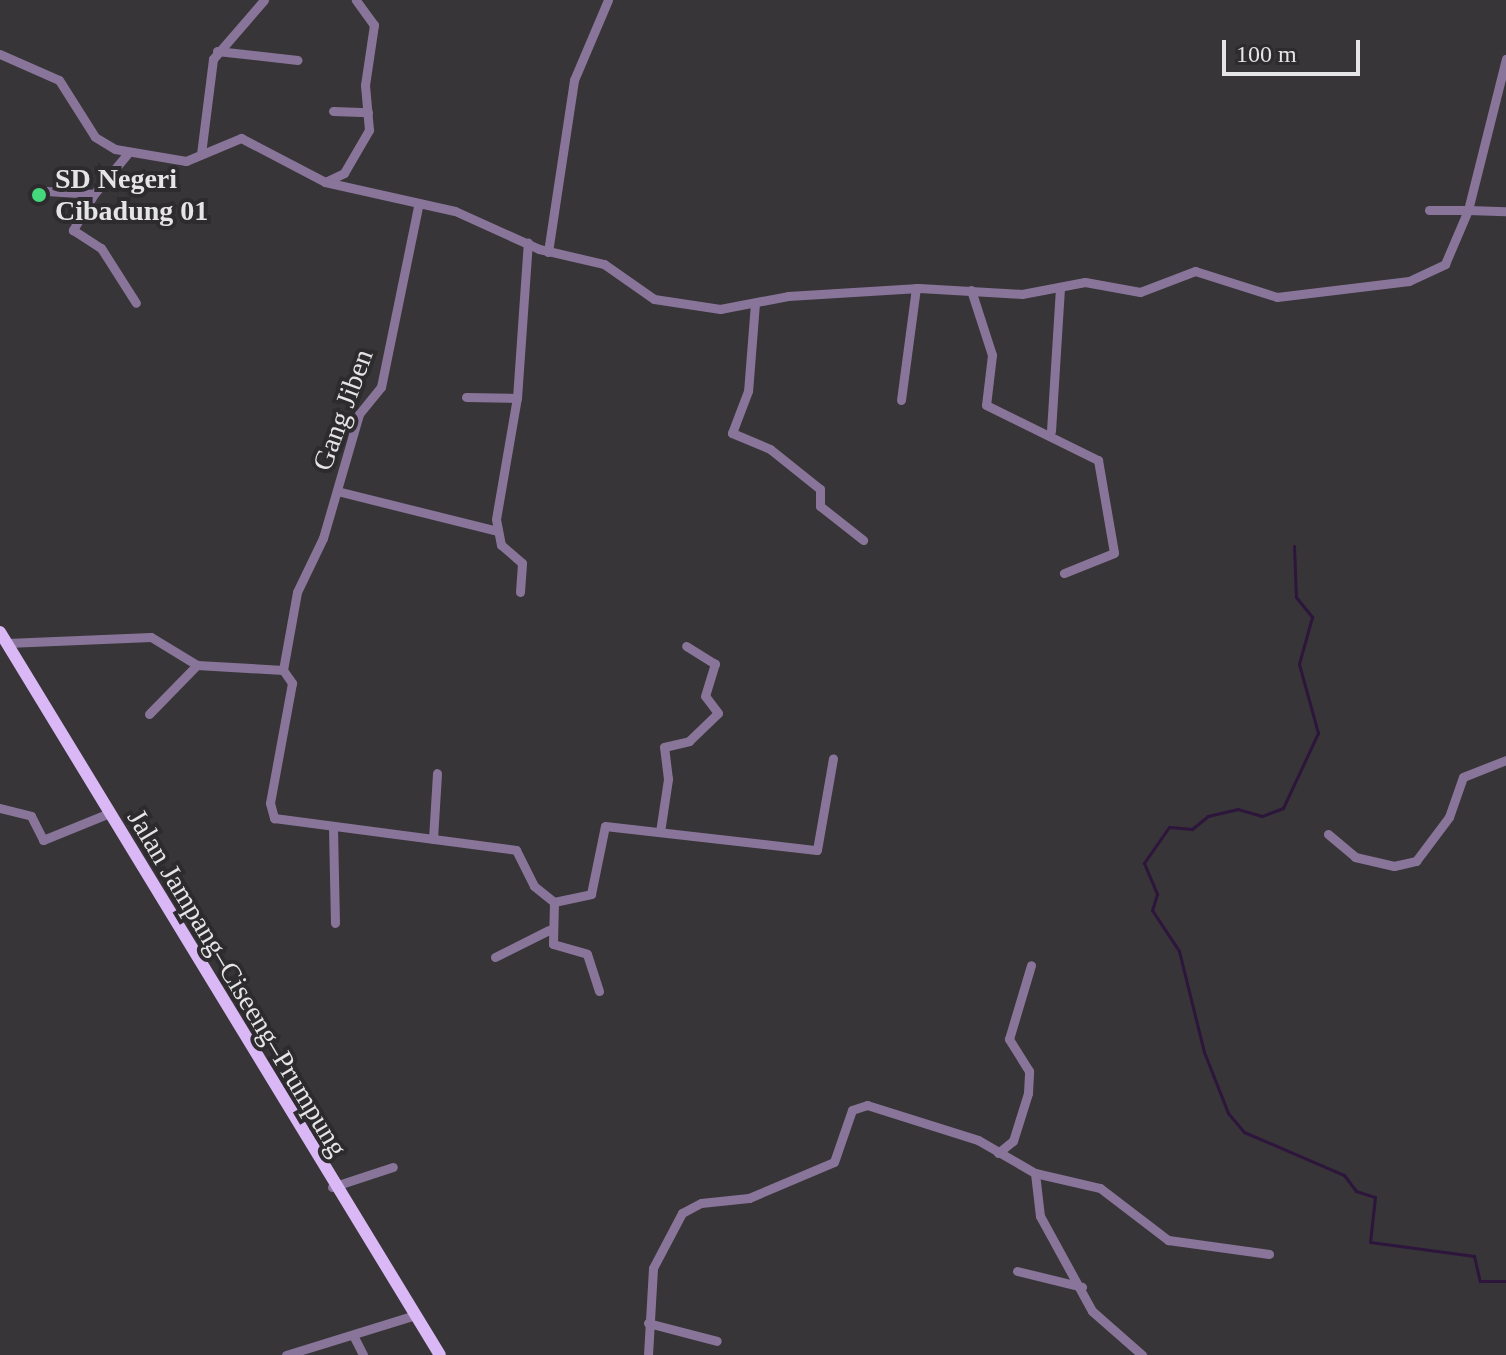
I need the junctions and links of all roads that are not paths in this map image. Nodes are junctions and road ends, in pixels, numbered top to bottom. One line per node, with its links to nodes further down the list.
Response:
1 (264, 0): 4 (street)
2 (356, 0): 9 (street)
3 (608, 0): 20 (street)
4 (217, 51): 7 (street); 11 (street)
5 (0, 54): 10 (street)
6 (1506, 59): 17 (street)
7 (297, 60)
8 (333, 111): 9 (street)
9 (368, 112): 12 (street)
10 (129, 152): 11 (street); 14 (street)
11 (201, 154): 12 (street)
12 (325, 182): 15 (street)
13 (46, 191): 14 (street)
14 (94, 194): 24 (street)
15 (418, 206): 19 (street); 30 (street, Gang Jiben)
16 (1429, 210): 17 (street)
17 (1468, 210): 18 (street); 21 (street)
18 (1506, 211)
19 (528, 242): 20 (street); 27 (street)
20 (548, 252): 25 (street)
21 (1060, 287): 23 (street); 29 (street)
22 (916, 288): 23 (street); 25 (street); 28 (street)
23 (971, 290): 29 (street)
24 (136, 303)
25 (755, 303): 32 (street)
26 (466, 397): 27 (street)
27 (517, 398): 31 (street)
28 (901, 400)
29 (1051, 431): 33 (street)
30 (337, 491): 31 (street); 38 (street, Gang Jiben)
31 (497, 531): 34 (street)
32 (863, 540)
33 (1064, 573)
34 (520, 592)
35 (3, 637): 37 (street); 44 (main road, Jalan Jampang–Ciseeng–Prumpung)
36 (686, 646): 46 (street)
37 (197, 665): 38 (street); 39 (street)
38 (283, 670): 45 (street, Gang Jiben)
39 (149, 714)
40 (833, 758): 46 (street)
41 (1506, 760): 47 (street)
42 (437, 773): 48 (street)
43 (0, 808): 44 (street)
44 (107, 814): 58 (main road, Jalan Jampang–Ciseeng–Prumpung)
45 (333, 828): 48 (street); 50 (street)
46 (660, 832): 49 (street)
47 (1328, 834)
48 (433, 839): 49 (street)
49 (554, 902): 51 (street)
50 (335, 923)
51 (549, 930): 52 (street); 54 (street)
52 (495, 957)
53 (1031, 965): 55 (street)
54 (599, 991)
55 (998, 1153): 57 (street); 63 (street)
56 (393, 1167): 58 (street)
57 (1035, 1173): 59 (street); 61 (street)
58 (332, 1187): 62 (main road, Jalan Jampang–Ciseeng–Prumpung)
59 (1269, 1254)
60 (1017, 1271): 61 (street)
61 (1082, 1287): 72 (street)
62 (415, 1315): 64 (street); 70 (main road, Jalan Jampang–Ciseeng–Prumpung)
63 (648, 1323): 65 (street); 71 (street)
64 (353, 1335): 66 (street); 69 (street)
65 (717, 1341)
66 (319, 1343): 67 (street); 68 (street)
67 (286, 1355)
68 (323, 1355)
69 (363, 1355)
70 (440, 1355)
71 (648, 1355)
72 (1142, 1355)

